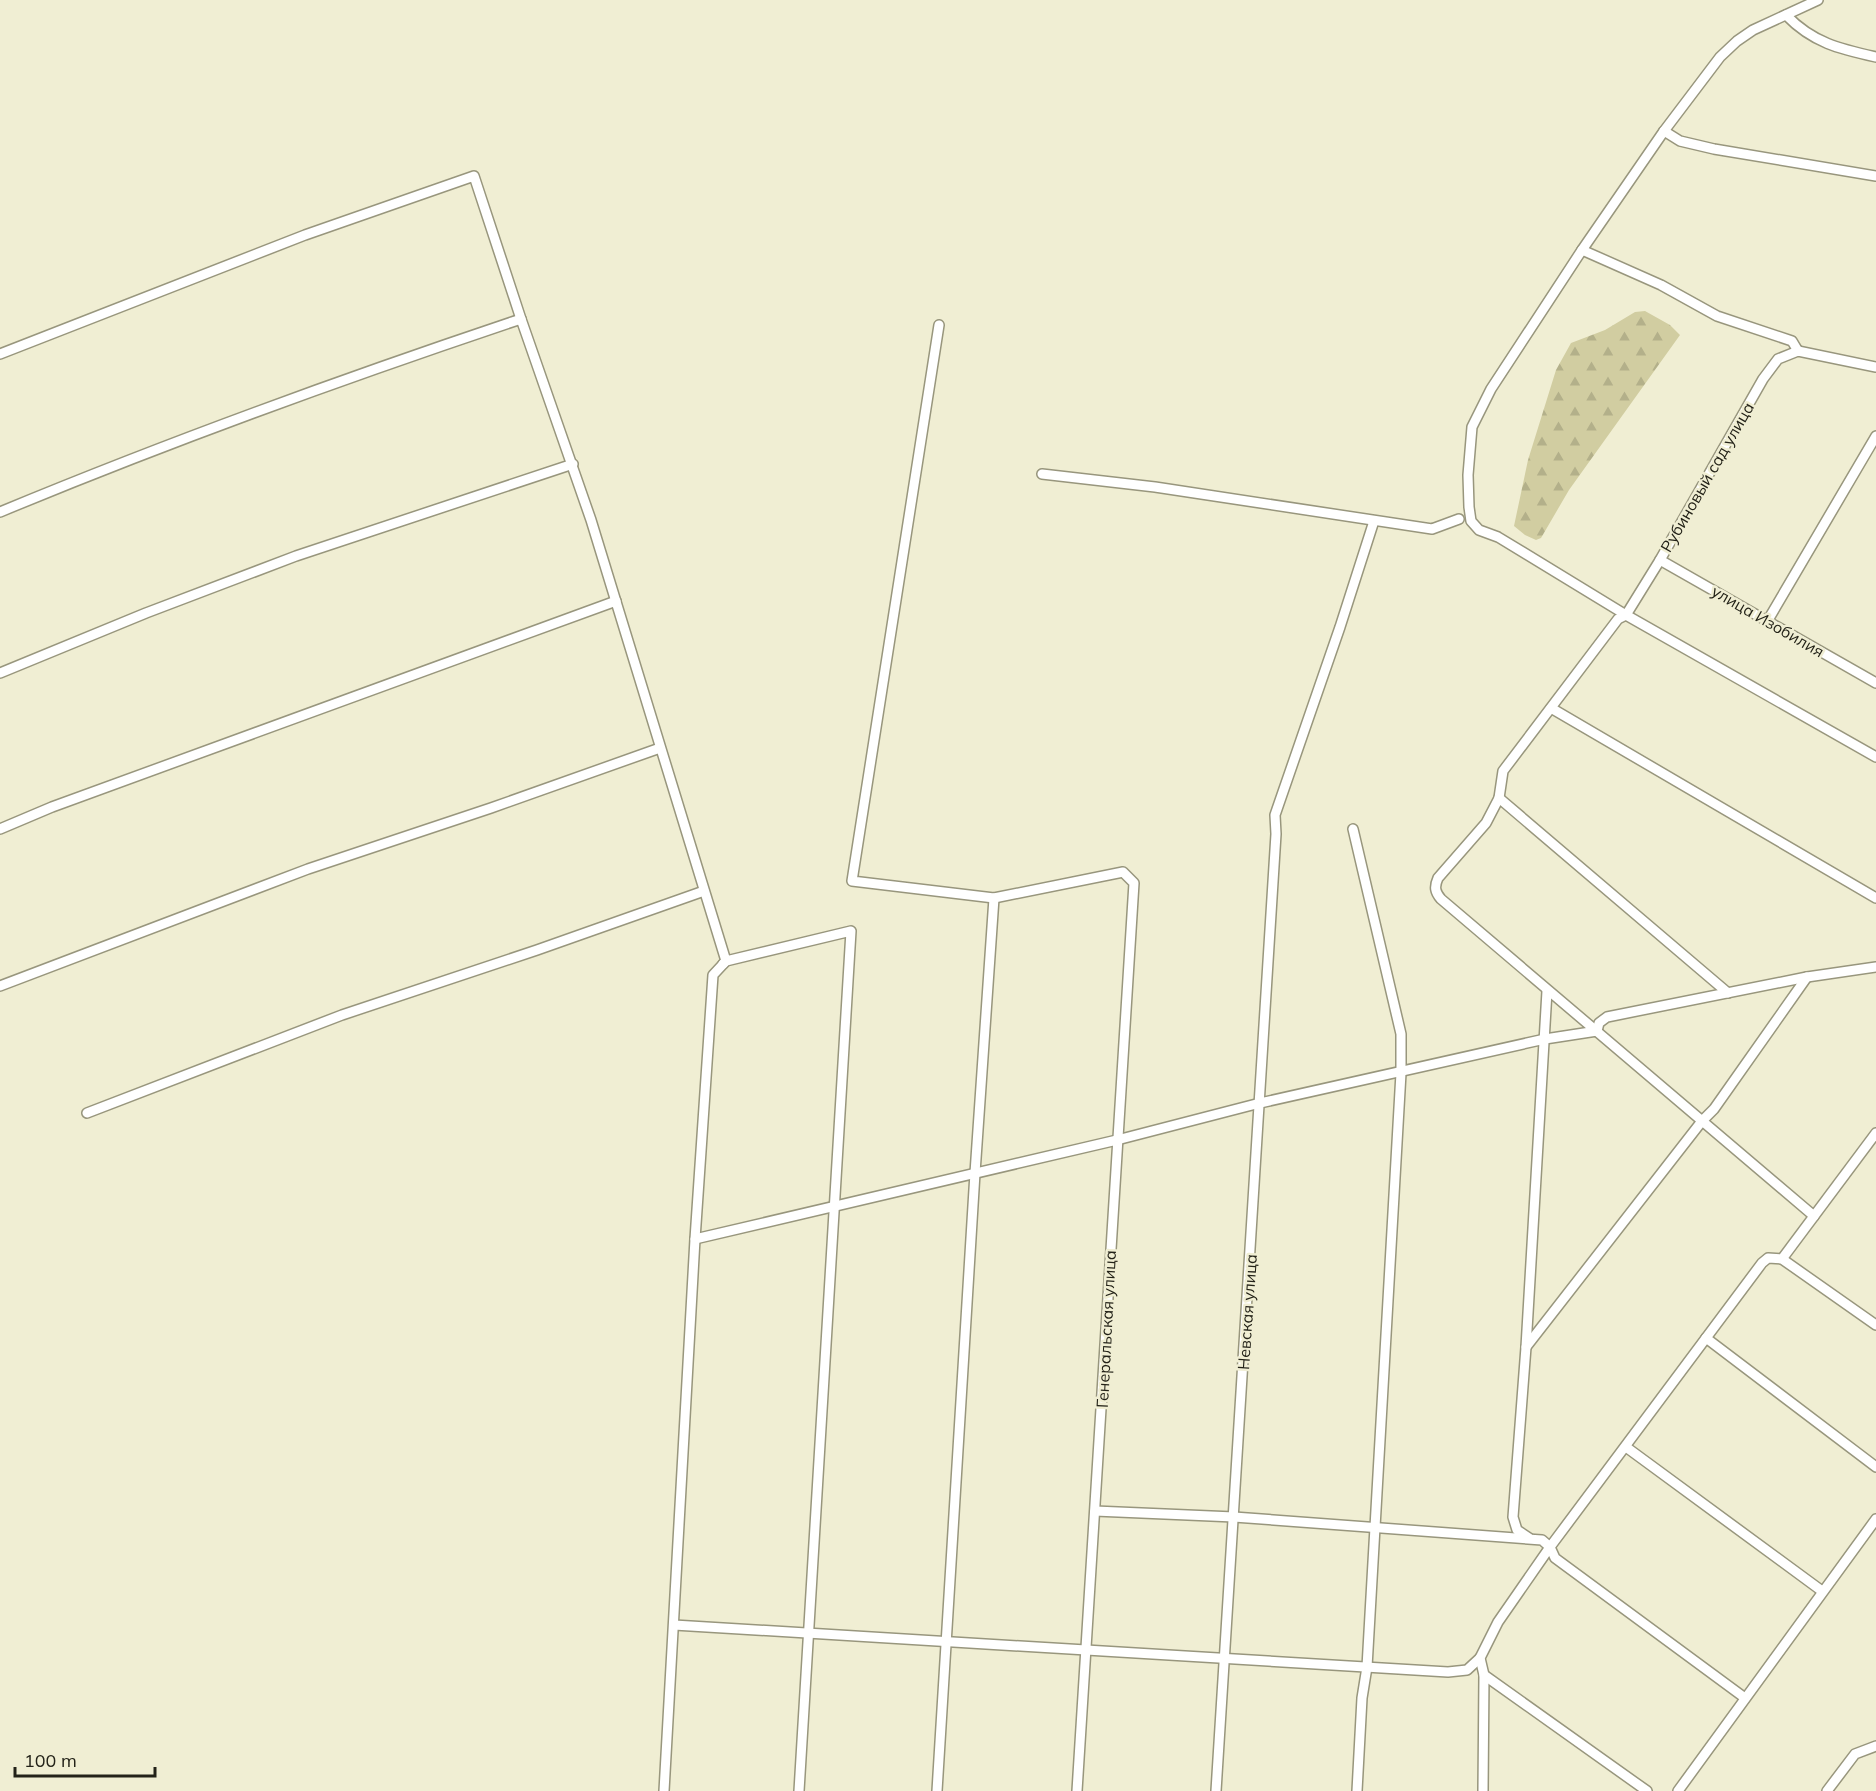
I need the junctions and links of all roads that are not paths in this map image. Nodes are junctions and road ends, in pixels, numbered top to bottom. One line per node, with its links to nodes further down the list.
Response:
1 (1818, 0): 2 (street)
2 (1786, 15): 3 (street); 4 (street)
3 (1876, 57)
4 (1664, 131): 5 (street); 6 (street)
5 (1876, 176)
6 (1582, 250): 9 (street); 20 (street)
7 (521, 319): 10 (street); 13 (street); 15 (street)
8 (939, 325): 31 (street)
9 (1798, 351): 11 (street); 18 (street, Рубиновый сад улица)
10 (0, 354)
11 (1876, 367)
12 (1876, 436): 21 (street)
13 (573, 464): 19 (street); 22 (street)
14 (1042, 474): 17 (street)
15 (0, 512)
16 (1459, 519): 17 (street)
17 (1374, 521): 42 (street, Невская улица)
18 (1660, 560): 20 (street, Рубиновый сад улица); 21 (street, улица Изобилия)
19 (616, 601): 25 (street); 28 (street)
20 (1626, 615): 24 (street, Рубиновый сад улица); 26 (street)
21 (1768, 620): 23 (street, улица Изобилия)
22 (0, 673)
23 (1875, 681)
24 (1551, 708): 27 (street, Рубиновый сад улица); 32 (street)
25 (660, 748): 30 (street); 36 (street)
26 (1876, 757)
27 (1499, 798): 37 (street, Рубиновый сад улица); 38 (street)
28 (0, 829)
29 (1353, 829): 41 (street)
30 (704, 891): 33 (street); 43 (street)
31 (994, 898): 46 (street, Генеральская улица); 47 (street)
32 (1876, 898)
33 (726, 961): 48 (street); 50 (street)
34 (1876, 967): 35 (street)
35 (1807, 977): 38 (street); 44 (street)
36 (0, 986)
37 (1547, 991): 39 (street); 40 (street)
38 (1728, 993): 39 (street)
39 (1597, 1031): 40 (street); 44 (street)
40 (1545, 1039): 41 (street); 54 (street)
41 (1401, 1073): 42 (street); 60 (street)
42 (1260, 1103): 46 (street); 58 (street, Невская улица)
43 (87, 1113)
44 (1702, 1121): 49 (street); 54 (street)
45 (1876, 1132): 49 (street)
46 (1117, 1140): 47 (street); 57 (street, Генеральская улица)
47 (975, 1173): 48 (street); 66 (street)
48 (835, 1206): 50 (street); 65 (street)
49 (1814, 1216): 51 (street)
50 (695, 1239): 64 (street)
51 (1782, 1258): 52 (street); 53 (street)
52 (1876, 1325)
53 (1706, 1338): 55 (street); 56 (street)
54 (1526, 1347): 61 (street)
55 (1626, 1447): 62 (street); 63 (street)
56 (1876, 1467)
57 (1095, 1511): 58 (street); 67 (street, Генеральская улица)
58 (1234, 1517): 60 (street); 69 (street, Невская улица)
59 (1876, 1519): 63 (street)
60 (1374, 1527): 61 (street); 70 (street)
61 (1529, 1538): 62 (street)
62 (1550, 1547): 68 (street); 72 (street)
63 (1822, 1591): 72 (street)
64 (674, 1625): 65 (street); 74 (street)
65 (807, 1634): 66 (street); 75 (street)
66 (946, 1642): 67 (street); 76 (street)
67 (1086, 1649): 69 (street); 77 (street, Генеральская улица)
68 (1480, 1658): 70 (street); 71 (street)
69 (1224, 1659): 70 (street); 78 (street, Невская улица)
70 (1367, 1667): 79 (street)
71 (1484, 1675): 80 (street); 81 (street)
72 (1745, 1698): 82 (street)
73 (1876, 1746): 83 (street)
74 (664, 1791)
75 (799, 1791)
76 (937, 1791)
77 (1077, 1791)
78 (1216, 1791)
79 (1357, 1791)
80 (1483, 1791)
81 (1647, 1791)
82 (1677, 1791)
83 (1827, 1791)

